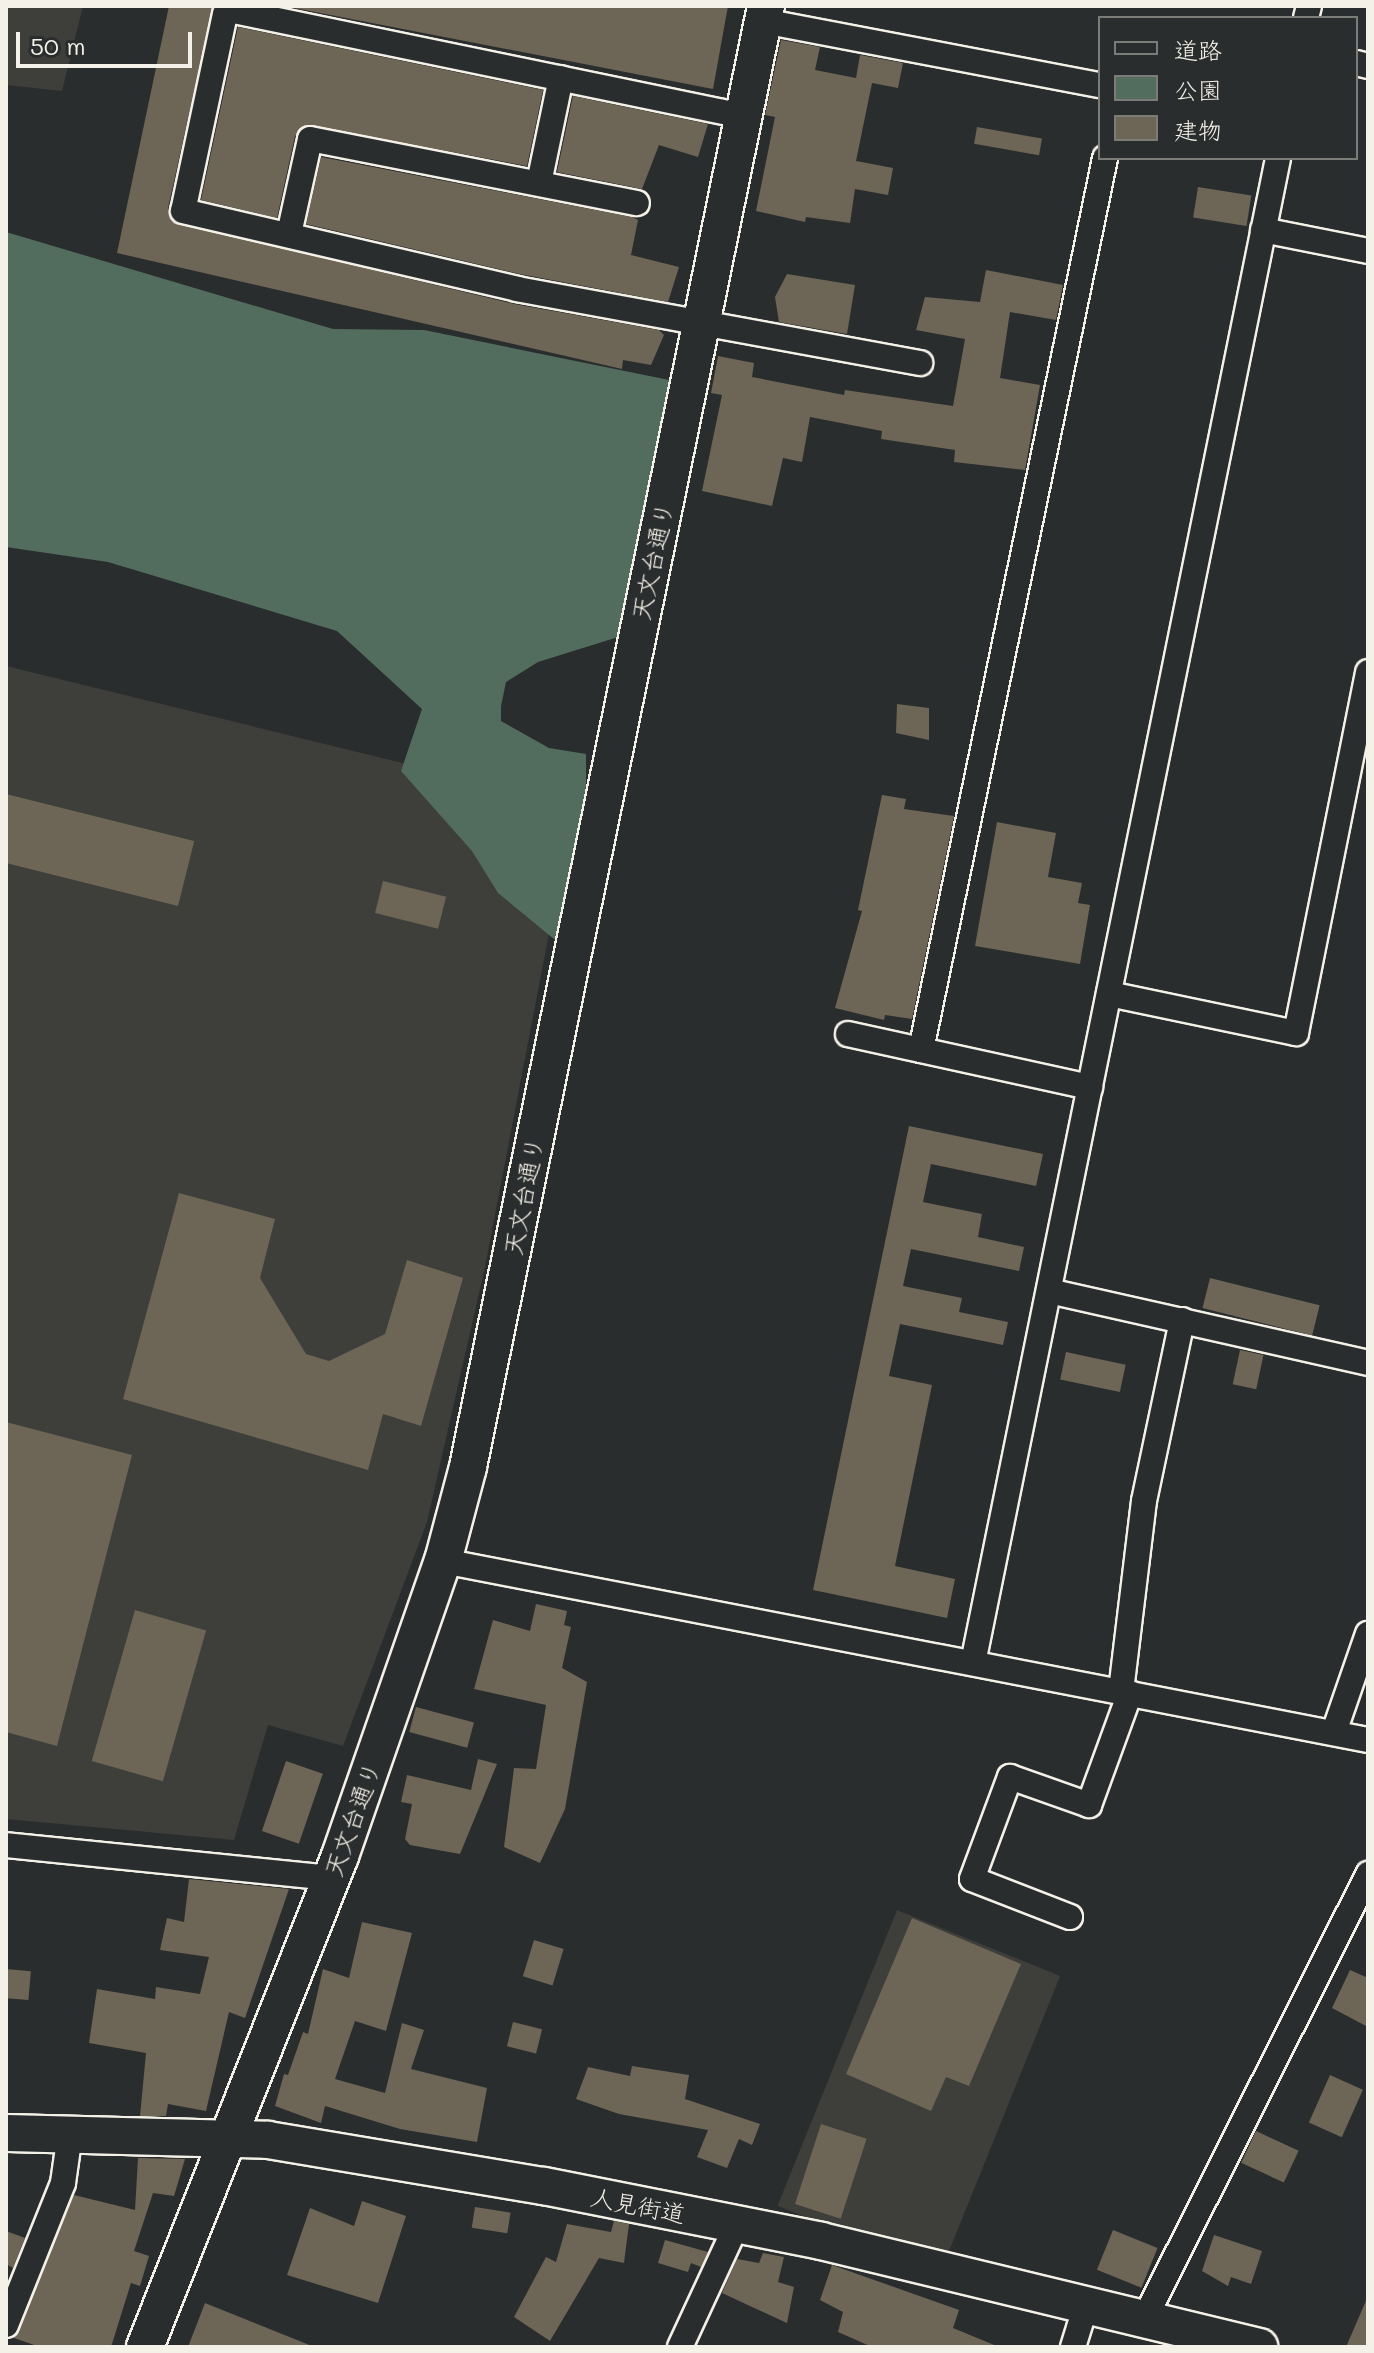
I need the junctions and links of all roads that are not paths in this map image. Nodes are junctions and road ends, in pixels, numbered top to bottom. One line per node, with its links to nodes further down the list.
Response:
1 (765, 14): 3 (street); 4 (main road, 天文台通り)
2 (561, 78): 4 (street); 7 (street); 10 (street)
3 (1098, 85)
4 (743, 116): 12 (main road, 天文台通り)
5 (1105, 160): 18 (street)
6 (1278, 160): 9 (street)
7 (539, 183): 8 (street); 10 (street)
8 (637, 203)
9 (1263, 230): 11 (street); 16 (street)
10 (289, 234): 12 (street)
11 (1368, 251)
12 (700, 325): 13 (street); 23 (main road, 天文台通り)
13 (920, 363)
14 (1368, 672): 15 (street)
15 (1358, 778): 16 (street)
16 (1109, 994): 19 (street)
17 (848, 1034): 18 (street)
18 (921, 1050): 19 (street)
19 (1090, 1087): 20 (street)
20 (1049, 1291): 21 (street); 25 (street)
21 (1182, 1320): 22 (street); 26 (street)
22 (1368, 1363)
23 (443, 1561): 25 (street); 31 (main road, 天文台通り)
24 (1368, 1634): 27 (street)
25 (973, 1663): 26 (street)
26 (1125, 1692): 27 (street); 32 (street)
27 (1334, 1732): 28 (street)
28 (1368, 1740)
29 (6, 1845): 31 (street)
30 (1368, 1874): 38 (street)
31 (331, 1878): 35 (main road, 天文台通り)
32 (1070, 1917)
33 (6, 2133): 34 (main road, 人見街道)
34 (70, 2134): 35 (main road, 人見街道); 39 (street)
35 (227, 2139): 36 (main road, 人見街道); 40 (main road, 天文台通り)
36 (737, 2224): 37 (main road, 人見街道); 41 (street)
37 (1087, 2302): 38 (main road, 人見街道); 42 (street)
38 (1146, 2316): 43 (main road, 人見街道)
39 (6, 2325)
40 (145, 2347)
41 (680, 2347)
42 (1073, 2347)
43 (1259, 2347)

